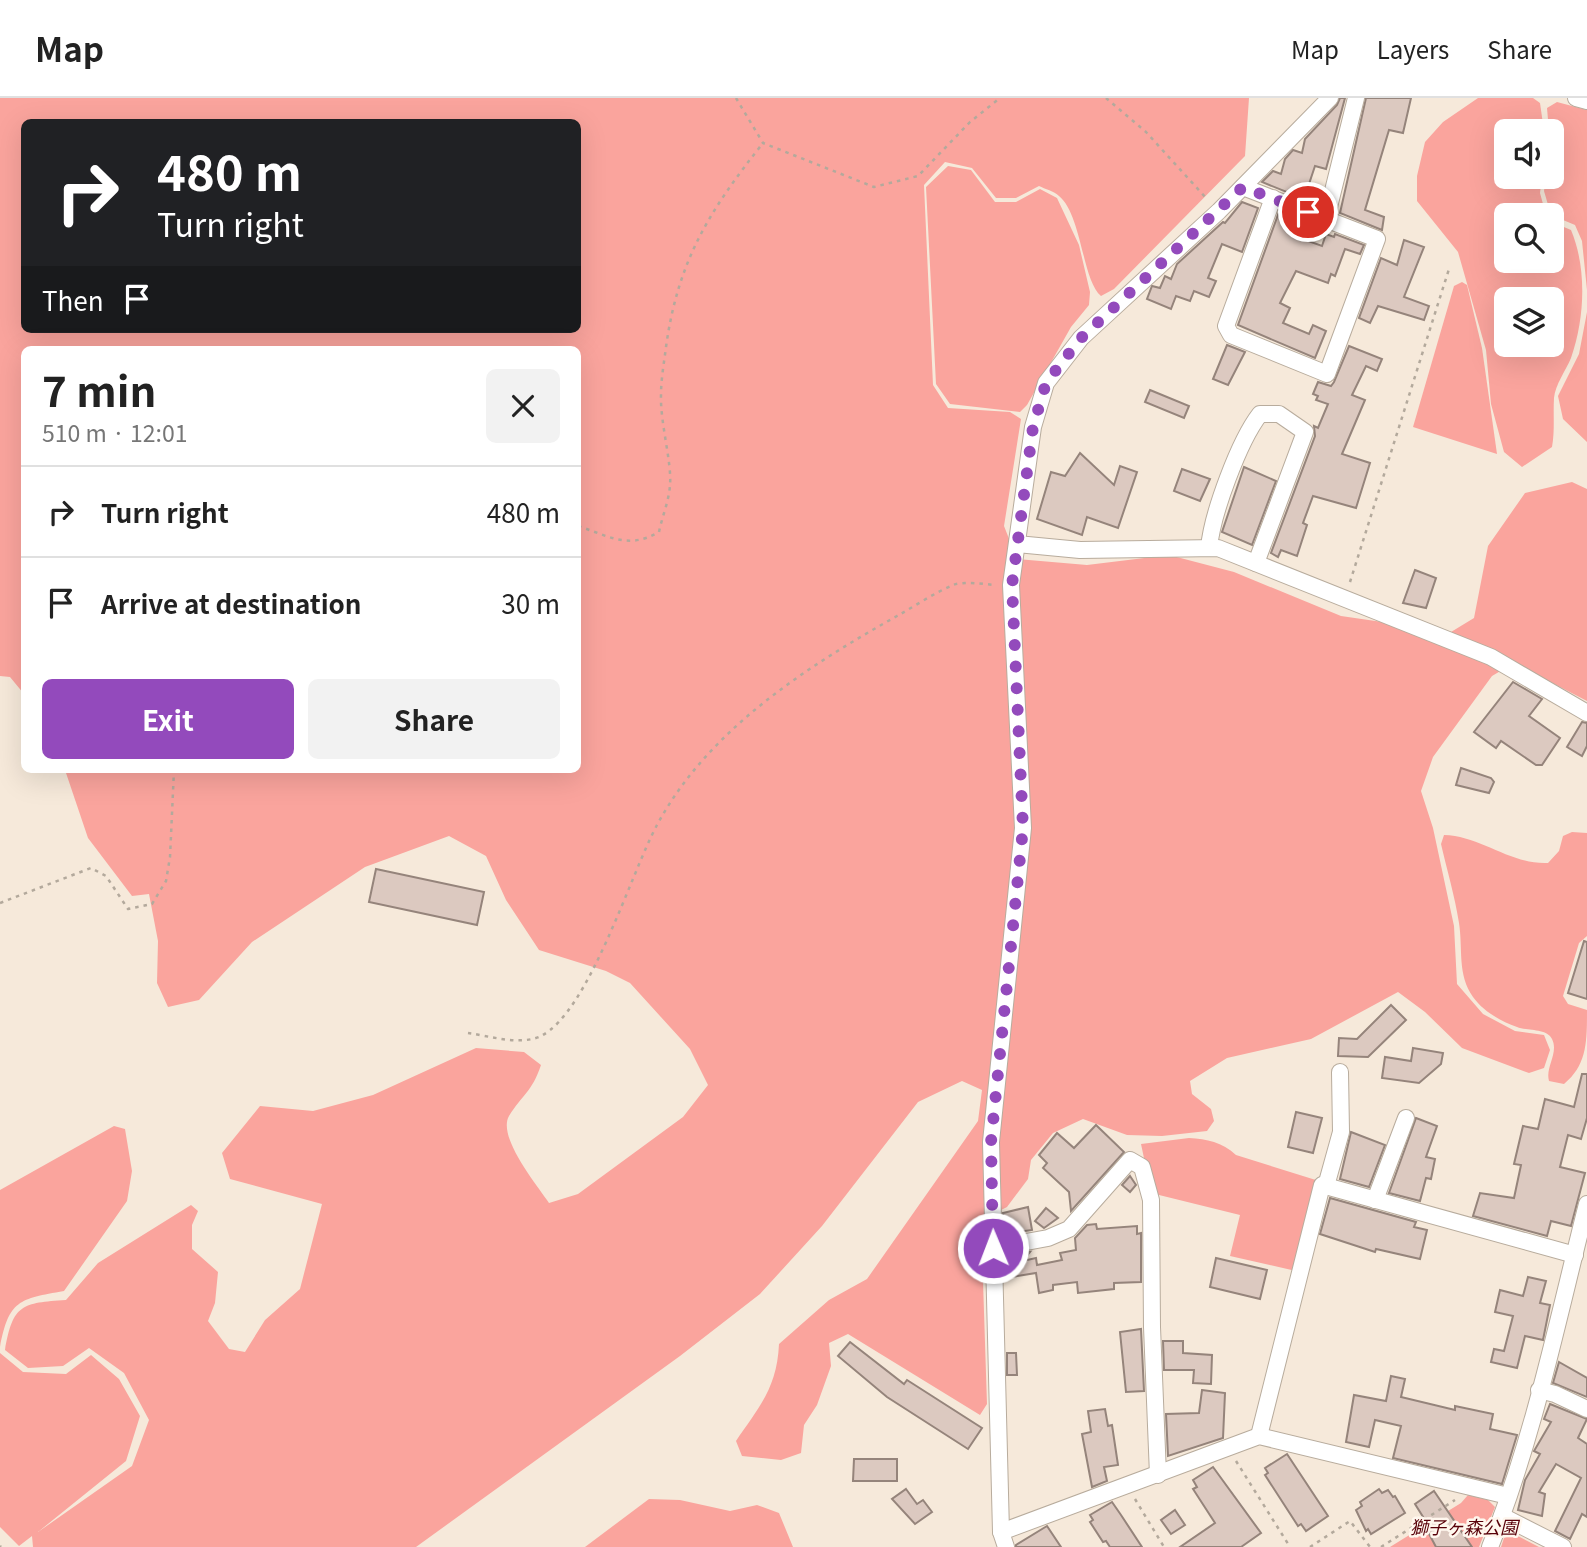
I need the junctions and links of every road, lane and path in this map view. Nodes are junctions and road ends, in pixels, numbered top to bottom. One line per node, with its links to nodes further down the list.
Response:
1 (736, 98): 8 (path)
2 (1000, 98): 8 (path)
3 (1106, 98): 11 (path)
4 (1330, 98): 9 (street)
5 (1356, 98): 12 (street)
6 (1576, 98): 7 (street)
7 (1587, 101)
8 (763, 143): 14 (path)
9 (1243, 187): 10 (street); 11 (street)
10 (1273, 198): 12 (street); 12 (street)
11 (1219, 211): 15 (street)
12 (1326, 219)
13 (1449, 269): 19 (path)
14 (581, 527)
15 (1017, 544): 16 (street); 18 (street)
16 (1209, 548): 17 (street); 17 (street)
17 (1256, 563): 19 (street)
18 (1012, 585): 23 (path); 29 (street)
19 (1345, 599): 20 (street)
20 (1587, 713)
21 (174, 773): 22 (path)
22 (0, 903)
23 (468, 1032)
24 (1339, 1072): 26 (street)
25 (1406, 1118): 27 (street)
26 (1326, 1186): 27 (street); 33 (street)
27 (1375, 1200): 30 (street)
28 (1587, 1205): 30 (street)
29 (993, 1248): 35 (street); 40 (street)
30 (1575, 1255): 31 (street)
31 (1539, 1390): 32 (street); 38 (street)
32 (1587, 1409)
33 (1259, 1436): 35 (street); 37 (street)
34 (1236, 1461): 42 (path)
35 (1158, 1475): 36 (street)
36 (1127, 1486): 40 (street); 41 (path)
37 (1467, 1487): 38 (street); 45 (path)
38 (1508, 1496): 39 (street)
39 (1503, 1516): 46 (street); 47 (street)
40 (1004, 1539)
41 (1164, 1547)
42 (1290, 1547)
43 (1310, 1547): 44 (path)
44 (1370, 1547)
45 (1381, 1547)
46 (1490, 1547)
47 (1563, 1547)

